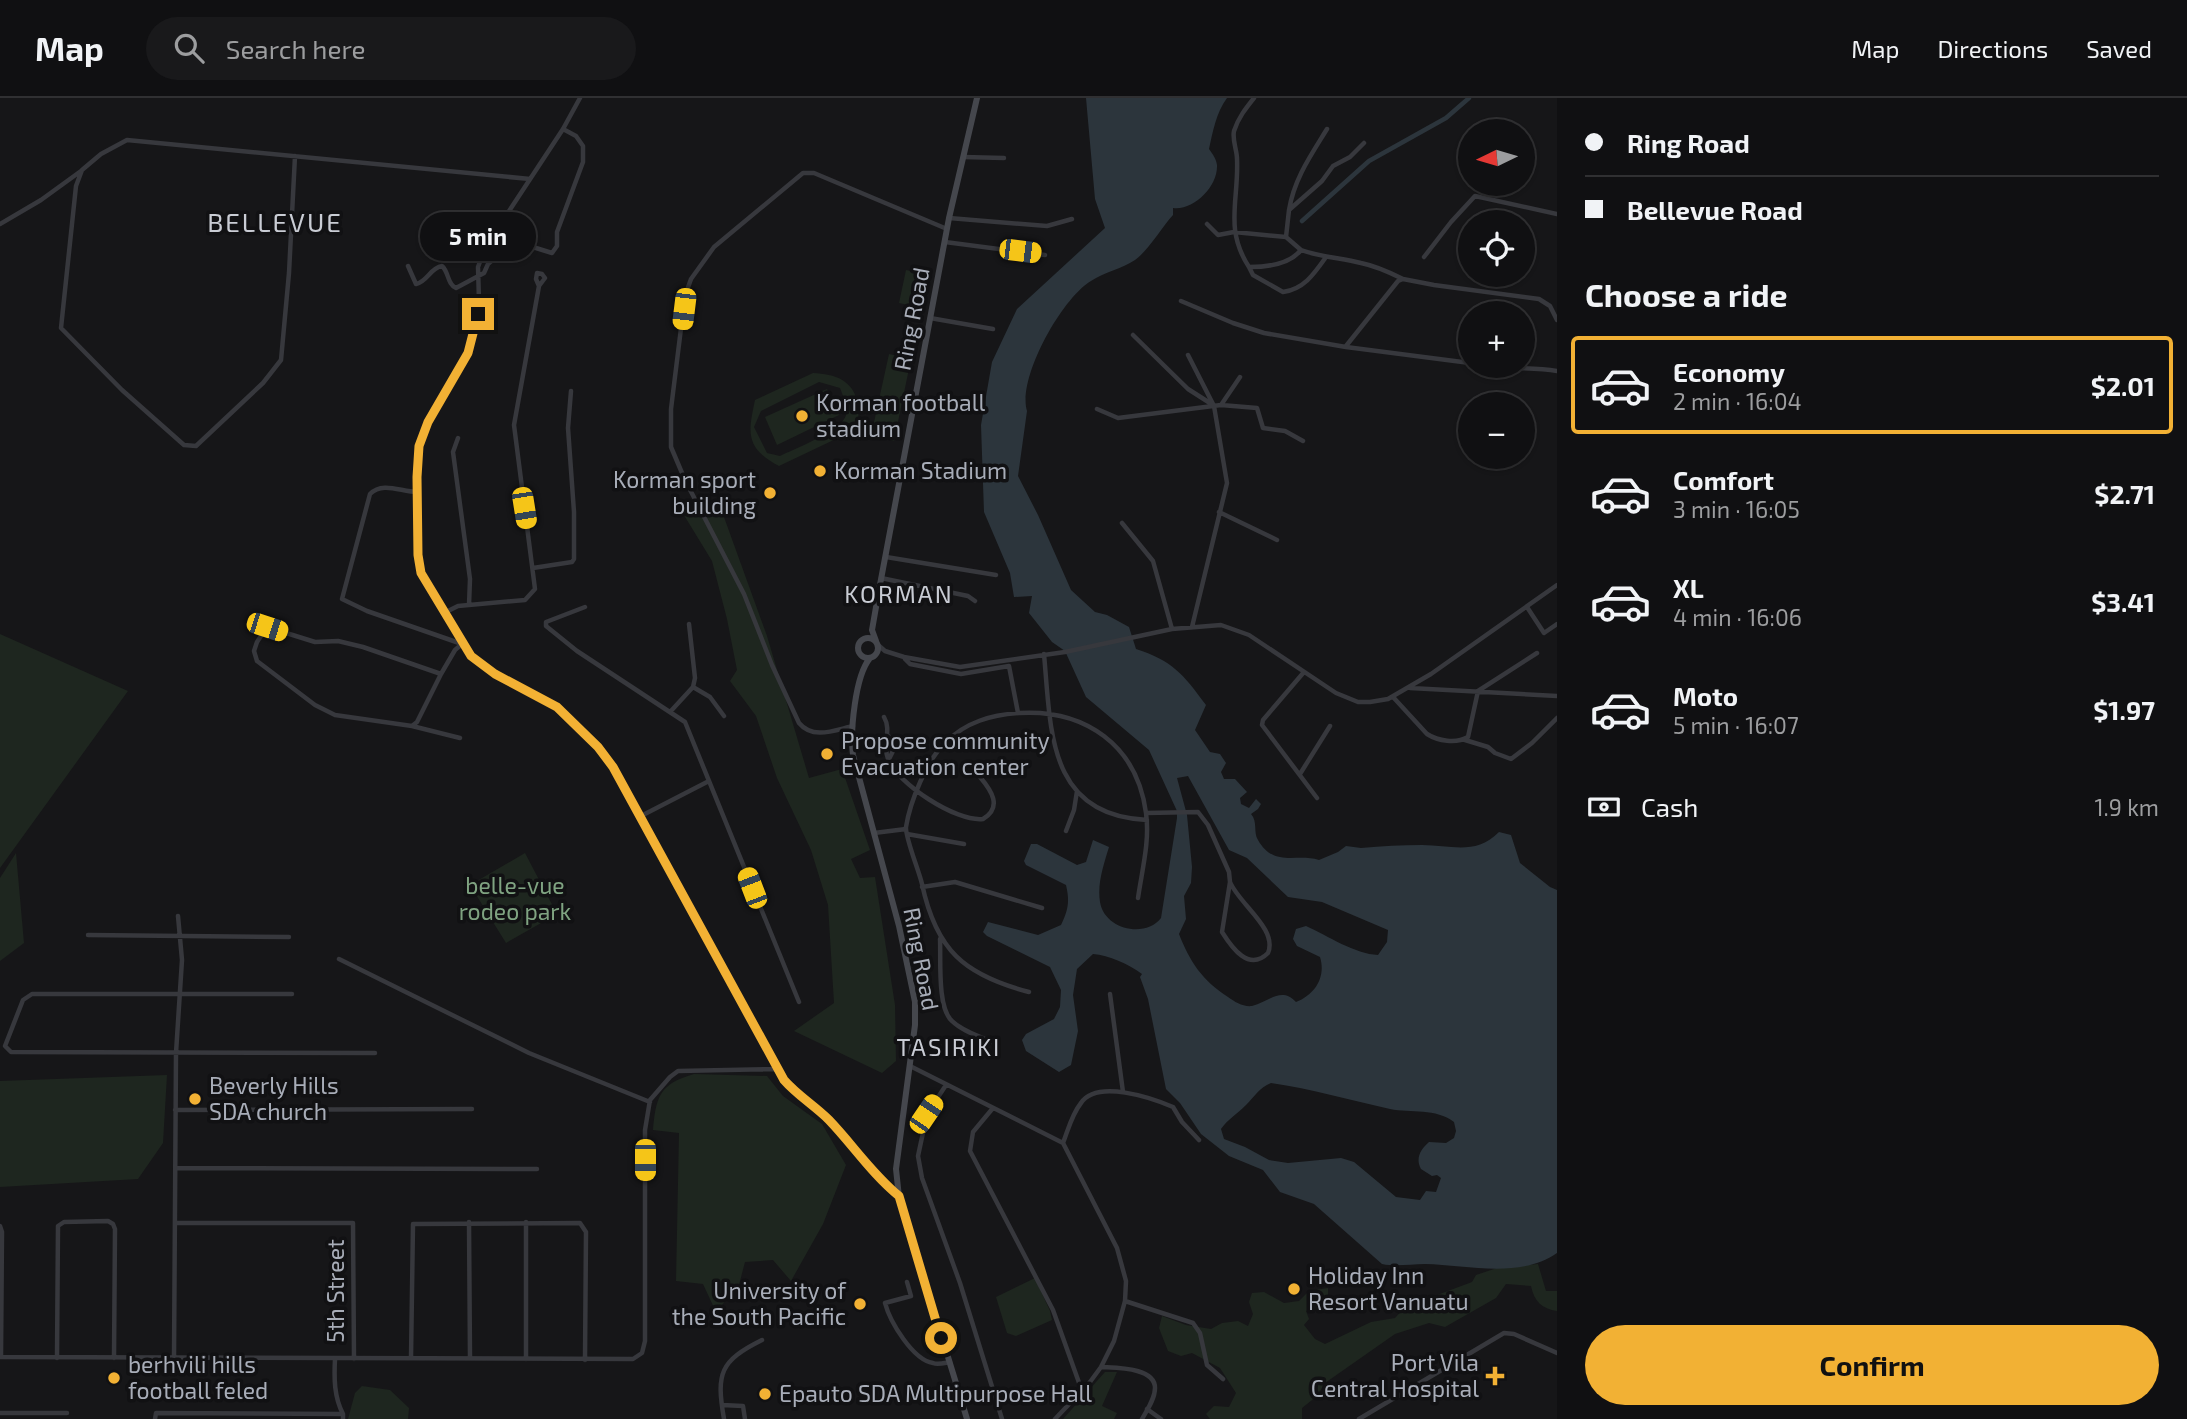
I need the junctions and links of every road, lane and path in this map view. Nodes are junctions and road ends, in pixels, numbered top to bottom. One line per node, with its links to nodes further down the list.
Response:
1 (580, 98): 5 (street)
2 (976, 98): 8 (main road, Ring Road)
3 (1254, 98): 21 (street)
4 (1327, 128): 14 (street)
5 (563, 129): 11 (street); 30 (street)
6 (1364, 143): 14 (street)
7 (295, 156): 10 (street); 11 (street); 13 (street)
8 (963, 157): 9 (street); 16 (main road, Ring Road)
9 (1004, 158)
10 (82, 170): 12 (street); 13 (street)
11 (530, 179): 30 (street)
12 (68, 180): 13 (street); 18 (street)
13 (76, 186)
14 (1289, 210): 22 (street)
15 (1557, 214): 27 (street)
16 (949, 218): 17 (street); 20 (main road, Ring Road)
17 (1072, 219)
18 (0, 224)
19 (1207, 224): 21 (street)
20 (947, 229): 23 (main road, Ring Road); 102 (street)
21 (1234, 232): 22 (street); 29 (street)
22 (1286, 237): 24 (street)
23 (945, 242): 25 (street); 34 (main road, Ring Road)
24 (1301, 250): 26 (street); 29 (street)
25 (1045, 255)
26 (1326, 257): 29 (street); 31 (street)
27 (1424, 257)
28 (408, 266): 30 (street)
29 (1250, 267)
30 (478, 276): 50 (street)
31 (1403, 279): 35 (street); 38 (street)
32 (538, 286): 55 (street)
33 (1181, 301): 38 (street)
34 (930, 318): 36 (street); 54 (main road, Ring Road)
35 (1557, 320)
36 (993, 329)
37 (1133, 335): 46 (street)
38 (1346, 347): 40 (street)
39 (1188, 355): 46 (street)
40 (1458, 361)
41 (1535, 368): 42 (street)
42 (1557, 371)
43 (1240, 377): 45 (street)
44 (571, 391): 55 (street)
45 (1221, 405): 46 (street); 49 (street)
46 (1214, 406): 47 (street); 51 (street)
47 (1097, 409)
48 (458, 438): 60 (street)
49 (1303, 441)
50 (417, 492): 63 (street); 71 (street)
51 (1219, 512): 53 (street); 66 (street)
52 (1122, 523): 67 (street)
53 (1277, 540)
54 (886, 556): 56 (street); 57 (main road, Ring Road)
55 (533, 568): 60 (street)
56 (996, 575)
57 (881, 578): 59 (street); 68 (main road, Ring Road)
58 (1557, 585): 62 (street)
59 (975, 601)
60 (469, 605): 63 (street)
61 (585, 607): 95 (street)
62 (1527, 607): 65 (street); 88 (street)
63 (444, 613): 71 (street)
64 (689, 624): 89 (street)
65 (1557, 624)
66 (1192, 627): 67 (street); 85 (street)
67 (1172, 629): 74 (street)
68 (872, 630): 69 (main road); 70 (main road, Ring Road)
69 (864, 638): 70 (main road); 75 (main road)
70 (876, 642): 72 (street); 76 (main road)
71 (462, 644): 86 (street); 115 (street)
72 (885, 651): 76 (street); 82 (street)
73 (1537, 653): 92 (street)
74 (1044, 654): 78 (street); 97 (street)
75 (861, 655): 76 (main road); 81 (main road, Ring Road)
76 (873, 656): 81 (main road, Ring Road)
77 (984, 664): 78 (street); 79 (street); 83 (street)
78 (1004, 664): 83 (street); 96 (street)
79 (973, 665): 80 (street); 84 (street)
80 (961, 667): 82 (street); 87 (street)
81 (863, 668): 102 (main road, Ring Road)
82 (944, 669): 87 (street)
83 (988, 670): 84 (street)
84 (975, 672): 87 (street)
85 (1304, 672): 94 (street); 108 (street)
86 (441, 674): 101 (street); 101 (street)
87 (961, 674)
88 (1423, 679): 90 (street); 91 (street)
89 (693, 687): 95 (street); 98 (street)
90 (1409, 687): 91 (street); 94 (street)
91 (1435, 689): 92 (street)
92 (1478, 691): 93 (street); 106 (street)
93 (1557, 696)
94 (1393, 697): 106 (street)
95 (670, 712): 110 (street)
96 (1018, 713): 97 (street); 112 (street)
97 (1050, 713): 111 (street); 114 (street)
98 (724, 716)
99 (884, 717): 104 (street)
100 (1557, 718): 106 (street)
101 (412, 726): 105 (street)
102 (853, 726): 119 (main road, Ring Road)
103 (1330, 726): 108 (street)
104 (887, 735): 107 (street); 107 (street)
105 (460, 738)
106 (1464, 739)
107 (889, 760): 112 (street)
108 (1300, 774): 113 (street)
109 (980, 777): 112 (street)
110 (708, 782): 115 (street); 135 (street)
111 (1077, 789): 116 (street); 117 (street)
112 (919, 791): 118 (street)
113 (1317, 798)
114 (1146, 813): 116 (street); 121 (street)
115 (641, 816): 140 (street)
116 (1147, 820): 123 (street)
117 (1066, 831)
118 (906, 832): 119 (street); 120 (street); 122 (street)
119 (874, 833): 139 (main road, Ring Road)
120 (964, 844)
121 (1230, 882): 121 (street)
122 (922, 887): 124 (street); 129 (street)
123 (1138, 898)
124 (1042, 908)
125 (178, 916): 127 (street)
126 (88, 935): 127 (street)
127 (180, 937): 128 (street); 134 (street)
128 (289, 937)
129 (940, 938): 131 (street); 136 (street)
130 (340, 959): 143 (street)
131 (1029, 992)
132 (292, 994): 134 (street)
133 (1110, 994): 142 (street)
134 (179, 995): 137 (street); 137 (street)
135 (799, 1002)
136 (992, 1042)
137 (176, 1053): 138 (street); 146 (street)
138 (375, 1053)
139 (909, 1066): 141 (street); 151 (main road, Ring Road)
140 (777, 1069): 143 (street); 151 (street)
141 (946, 1084): 144 (street); 183 (street)
142 (1123, 1092): 147 (street); 148 (street)
143 (650, 1102): 169 (street)
144 (993, 1108): 148 (street); 173 (street)
145 (472, 1109): 146 (street)
146 (175, 1110): 149 (street)
147 (1199, 1140)
148 (1063, 1143): 157 (street)
149 (176, 1168): 150 (street); 154 (street)
150 (537, 1168)
151 (899, 1196): 170 (main road, Ring Road)
152 (469, 1222): 153 (street); 164 (street); 165 (street)
153 (526, 1222): 168 (street); 169 (street)
154 (175, 1223): 163 (street); 167 (street, 5th Street)
155 (0, 1226): 160 (street)
156 (907, 1282): 170 (street)
157 (1125, 1301): 171 (street); 172 (street)
158 (762, 1340): 174 (street)
159 (1557, 1353): 187 (street)
160 (0, 1357): 161 (street)
161 (57, 1358): 162 (street); 162 (street)
162 (114, 1358): 163 (street)
163 (174, 1358): 166 (street)
164 (411, 1358): 165 (street); 167 (street)
165 (470, 1358): 168 (street)
166 (335, 1359): 167 (street); 178 (street)
167 (354, 1359)
168 (526, 1359): 169 (street)
169 (584, 1360)
170 (950, 1362): 182 (main road, Ring Road)
171 (1101, 1367): 173 (street); 175 (street)
172 (1223, 1379)
173 (1082, 1391): 184 (street)
174 (722, 1405): 180 (street); 181 (street)
175 (1147, 1409): 185 (street); 186 (street)
176 (0, 1413): 177 (street)
177 (67, 1413)
178 (343, 1417): 179 (street)
179 (155, 1419)
180 (724, 1419)
181 (745, 1419)
182 (967, 1419)
183 (1002, 1419)
184 (1055, 1419)
185 (1142, 1419)
186 (1161, 1419)
187 (1359, 1419)

